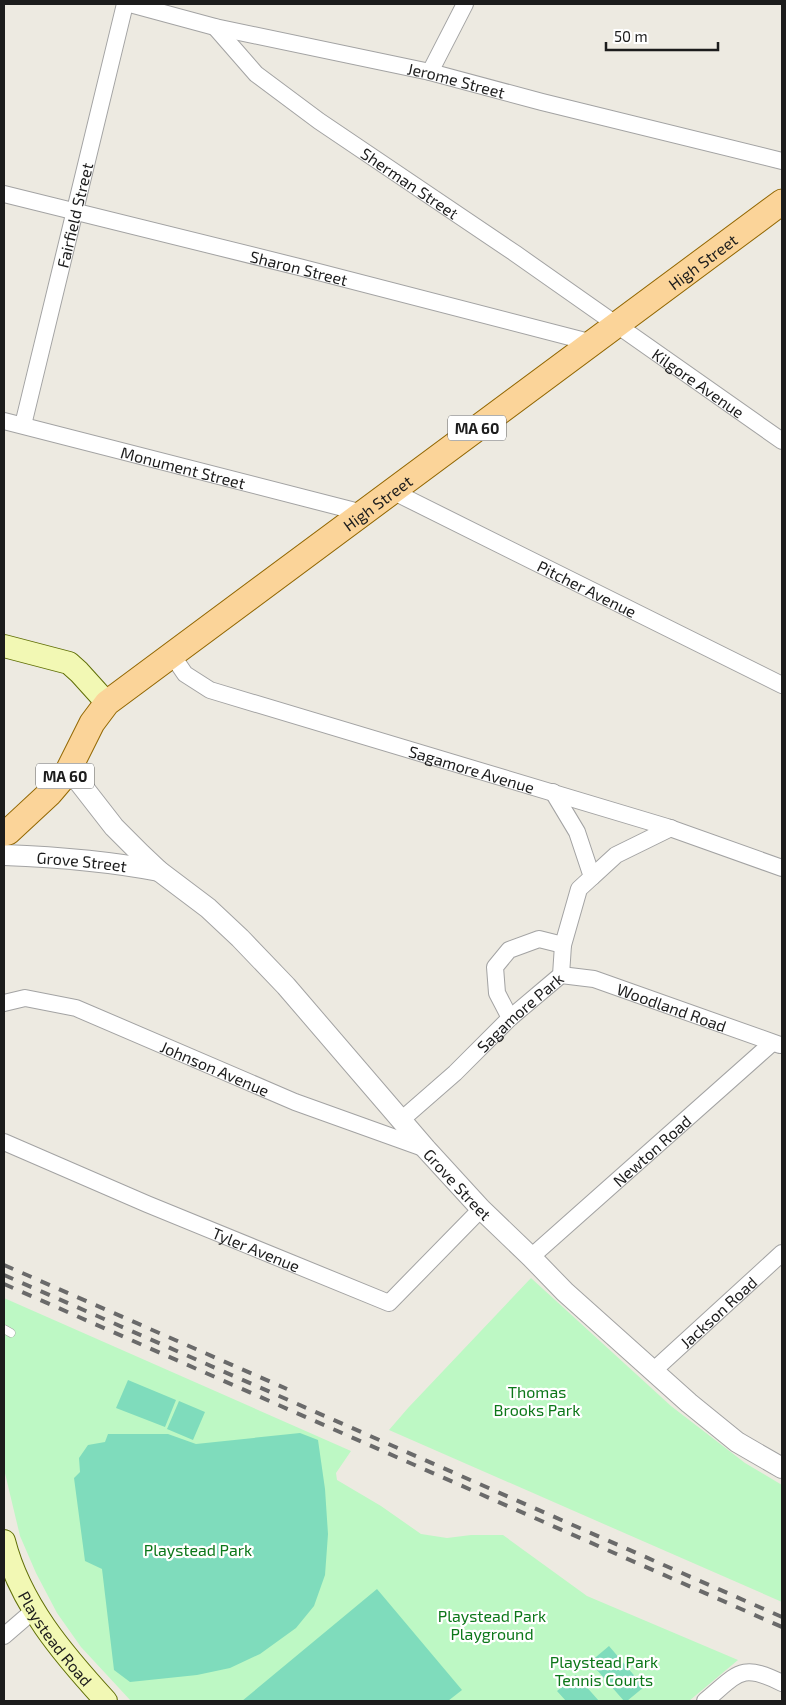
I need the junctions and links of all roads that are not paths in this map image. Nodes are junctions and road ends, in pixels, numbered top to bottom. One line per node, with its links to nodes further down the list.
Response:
1 (124, 4): 9 (street, Fairfield Street)
2 (130, 4): 4 (street, Jerome Street)
3 (465, 4): 5 (street)
4 (215, 27): 5 (street, Jerome Street); 10 (street, Sherman Street)
5 (430, 72): 6 (street, Jerome Street)
6 (782, 160)
7 (4, 194): 9 (street, Sharon Street)
8 (782, 202): 10 (main road, High Street / MA 60)
9 (74, 211): 11 (street, Sharon Street); 13 (street, Fairfield Street)
10 (616, 325): 11 (main road, High Street / MA 60); 14 (street, Kilgore Avenue)
11 (593, 343): 15 (main road, High Street / MA 60)
12 (4, 421): 13 (street, Monument Street)
13 (23, 425): 16 (street, Monument Street)
14 (782, 440)
15 (392, 491): 16 (main road, High Street / MA 60); 19 (street, Pitcher Avenue)
16 (363, 513): 18 (main road, High Street / MA 60)
17 (4, 646): 20 (main road)
18 (172, 655): 20 (main road, High Street / MA 60); 22 (street, Sagamore Avenue)
19 (782, 685)
20 (107, 703): 21 (main road, High Street / MA 60)
21 (67, 773): 24 (main road, High Street / MA 60); 27 (street, Grove Street)
22 (554, 792): 23 (street, Sagamore Avenue); 28 (street)
23 (672, 828): 26 (street, Sagamore Avenue); 28 (street, Sagamore Park)
24 (4, 834)
25 (4, 855): 27 (street, Grove Street)
26 (782, 868)
27 (159, 871): 34 (street, Grove Street)
28 (592, 876): 29 (street, Sagamore Park)
29 (563, 945): 30 (street, Sagamore Park); 32 (street)
30 (562, 975): 32 (street, Sagamore Park); 33 (street, Woodland Road)
31 (4, 1003): 36 (street, Johnson Avenue)
32 (510, 1018): 34 (street, Sagamore Park)
33 (777, 1044): 39 (street, Newton Road)
34 (400, 1121): 36 (street, Grove Street)
35 (4, 1142): 37 (street, Tyler Avenue)
36 (426, 1149): 37 (street, Grove Street)
37 (481, 1209): 39 (street, Grove Street)
38 (782, 1253): 40 (street, Jackson Road)
39 (531, 1257): 40 (street, Grove Street)
40 (653, 1371): 41 (street, Grove Street)
41 (782, 1468)
42 (4, 1541): 43 (main road, Playstead Road)
43 (33, 1611): 44 (street); 46 (main road, Playstead Road)
44 (4, 1636)
45 (782, 1683): 47 (street)
46 (106, 1701)
47 (705, 1701)

